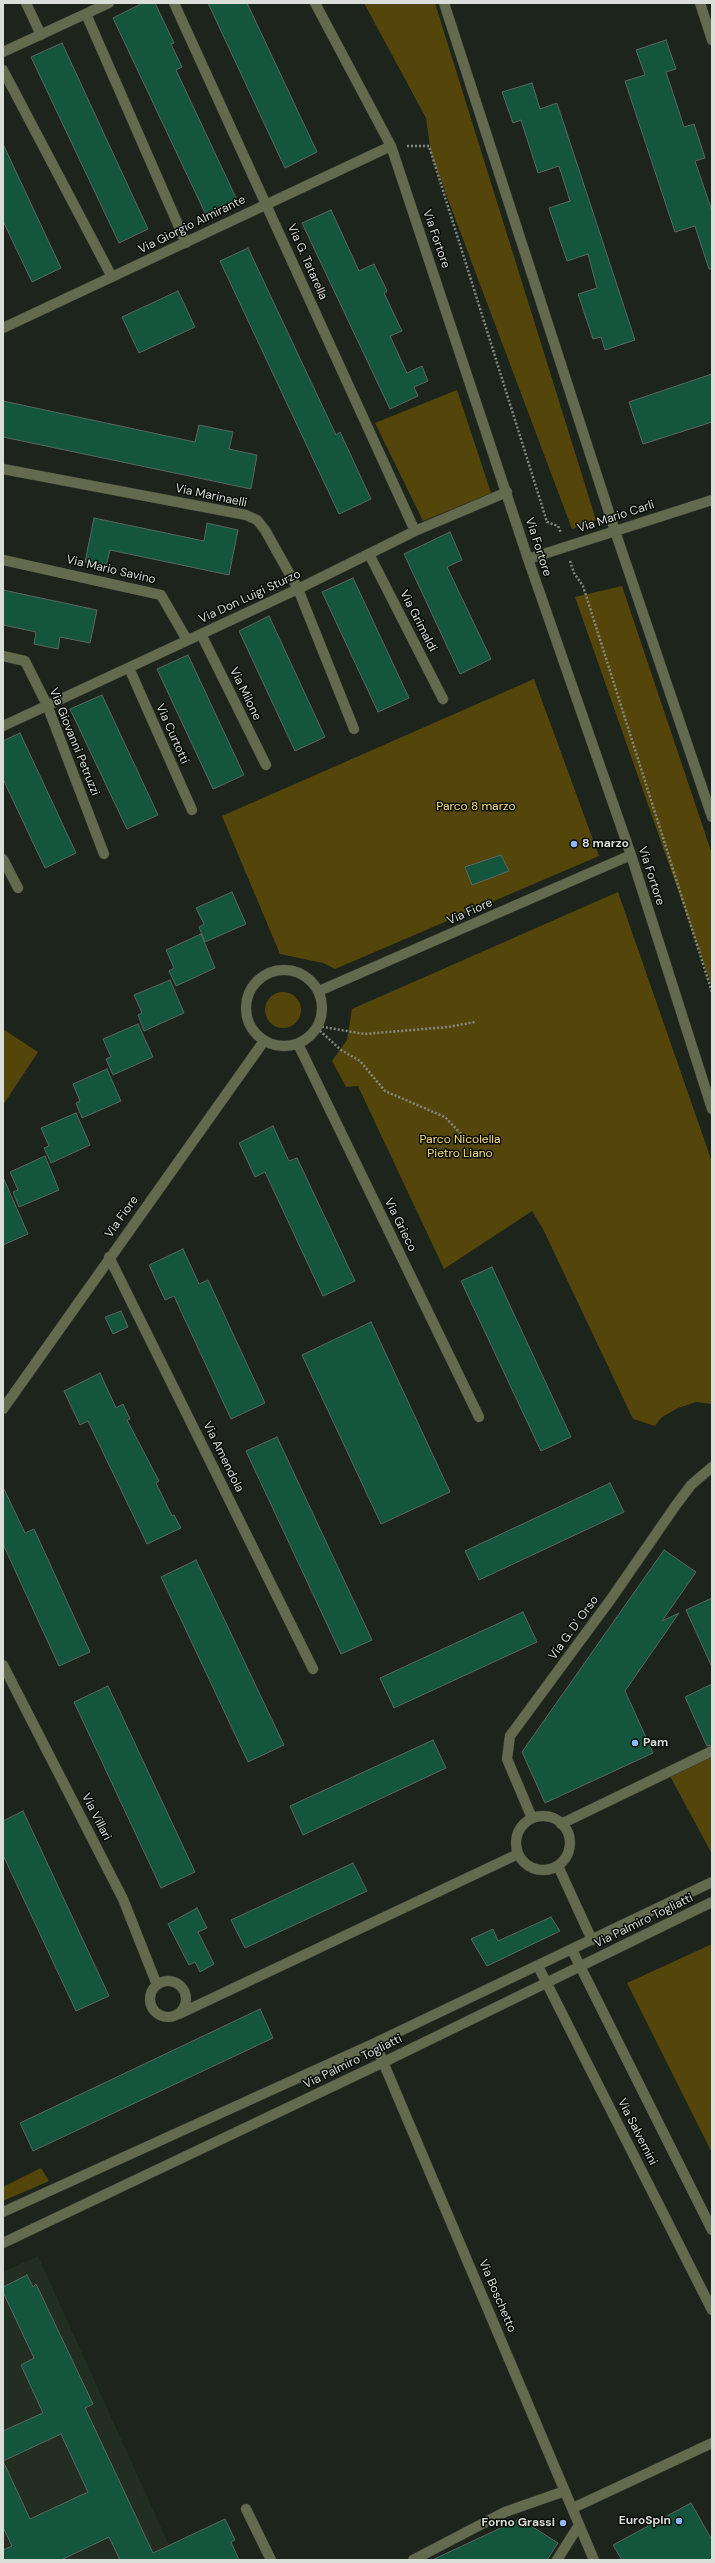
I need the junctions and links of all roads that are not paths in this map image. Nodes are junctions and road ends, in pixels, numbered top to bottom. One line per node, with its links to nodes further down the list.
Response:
1 (26, 3): 8 (street)
2 (109, 3): 7 (street)
3 (174, 3): 13 (street, Via G. Tatarella)
4 (315, 3): 12 (street, Via Fortore)
5 (444, 3): 21 (street)
6 (700, 3): 9 (street)
7 (86, 14): 8 (street); 14 (street)
8 (41, 35): 10 (street)
9 (712, 40)
10 (3, 52)
11 (3, 70): 15 (street)
12 (391, 146): 13 (street, Via Giorgio Almirante); 18 (street, Via Fortore)
13 (266, 204): 14 (street, Via Giorgio Almirante); 20 (street, Via G. Tatarella)
14 (186, 243): 15 (street, Via Giorgio Almirante)
15 (112, 278): 16 (street, Via Giorgio Almirante)
16 (3, 328)
17 (3, 469): 25 (street, Via Marinaelli)
18 (507, 492): 20 (street, Via Don Luigi Sturzo); 23 (street, Via Fortore)
19 (712, 500): 21 (street, Via Mario Carli)
20 (415, 531): 22 (street, Via Don Luigi Sturzo)
21 (615, 531): 23 (street, Via Mario Carli); 36 (street)
22 (369, 554): 25 (street, Via Don Luigi Sturzo); 30 (street, Via Grimaldi)
23 (528, 559): 38 (street, Via Fortore)
24 (3, 560): 27 (street, Via Mario Savino)
25 (298, 589): 26 (street, Via Don Luigi Sturzo); 33 (street, Via Marinaelli)
26 (201, 634): 27 (street, Via Don Luigi Sturzo); 34 (street, Via Milone)
27 (187, 640): 29 (street, Via Don Luigi Sturzo)
28 (3, 656): 31 (street, Via Giovanni Petruzzi)
29 (129, 668): 31 (street, Via Don Luigi Sturzo); 35 (street, Via Curtotti)
30 (443, 699)
31 (47, 705): 32 (street, Via Don Luigi Sturzo); 37 (street, Via Giovanni Petruzzi)
32 (3, 726)
33 (354, 729)
34 (266, 765)
35 (192, 810)
36 (712, 817)
37 (104, 854)
38 (631, 856): 41 (street, Via Fiore); 44 (street, Via Fortore)
39 (3, 859): 40 (street)
40 (18, 888)
41 (319, 992): 42 (street); 43 (street)
42 (264, 1041): 43 (street); 45 (street, Via Fiore)
43 (298, 1044): 47 (street, Via Grieco)
44 (712, 1109)
45 (110, 1257): 46 (street, Via Fiore); 50 (street, Via Amendola)
46 (3, 1409)
47 (479, 1417)
48 (712, 1467): 52 (street, Via G. D' Orso)
49 (3, 1665): 63 (street, Via Villari)
50 (313, 1669)
51 (712, 1751): 53 (street)
52 (532, 1818): 53 (street); 54 (street)
53 (562, 1824): 55 (street)
54 (518, 1854): 55 (street); 64 (street)
55 (558, 1866): 58 (street)
56 (712, 1882): 58 (street, Via Palmiro Togliatti)
57 (712, 1902): 61 (street, Via Palmiro Togliatti)
58 (592, 1940): 59 (street, Via Palmiro Togliatti)
59 (572, 1950): 60 (street, Via Palmiro Togliatti); 61 (street, Via Salvemini)
60 (538, 1966): 62 (street, Via Salvemini); 65 (street, Via Palmiro Togliatti)
61 (580, 1967): 62 (street, Via Palmiro Togliatti); 68 (street, Via Salvemini)
62 (548, 1982): 66 (street, Via Palmiro Togliatti); 70 (street, Via Salvemini)
63 (157, 1985): 64 (street); 64 (street)
64 (179, 2014)
65 (375, 2043): 66 (street, Via Boschetto); 67 (street, Via Palmiro Togliatti)
66 (384, 2062): 69 (street, Via Palmiro Togliatti); 72 (street, Via Boschetto)
67 (3, 2212)
68 (712, 2230)
69 (3, 2243)
70 (712, 2310)
71 (712, 2443): 73 (street)
72 (565, 2491): 73 (street, Via Boschetto); 77 (street)
73 (572, 2508): 75 (street, Via Boschetto)
74 (246, 2509): 76 (street)
75 (580, 2525): 78 (street); 79 (street, Via Boschetto)
76 (271, 2560)
77 (413, 2560)
78 (557, 2560)
79 (594, 2560)

